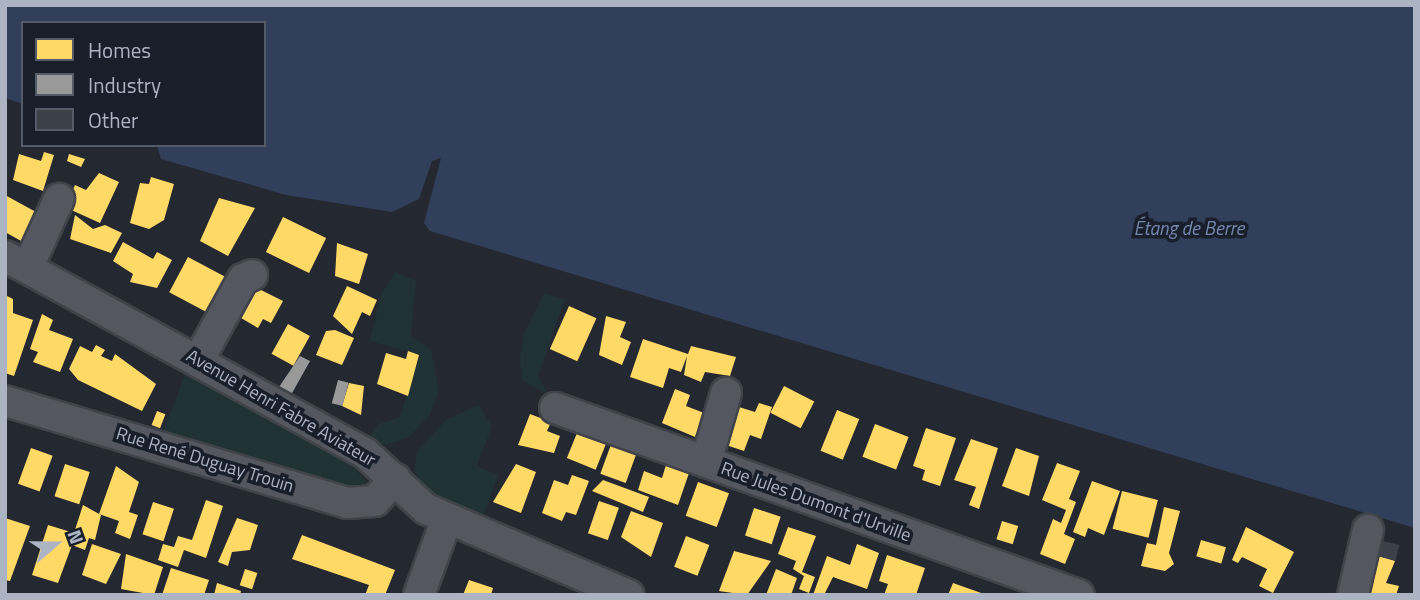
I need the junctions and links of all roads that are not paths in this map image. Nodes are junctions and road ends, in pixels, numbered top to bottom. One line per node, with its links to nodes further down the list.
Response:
1 (59, 199): 2 (street)
2 (17, 262): 4 (street, Avenue Henri Fabre Aviateur)
3 (252, 275): 4 (street)
4 (200, 359): 9 (street, Avenue Henri Fabre Aviateur)
5 (726, 393): 8 (street)
6 (5, 401): 9 (street, Rue René Duguay Trouin)
7 (555, 408): 8 (street, Rue Jules Dumont d'Urville)
8 (706, 462): 14 (street, Rue Jules Dumont d'Urville)
9 (395, 479): 10 (street, Avenue Henri Fabre Aviateur)
10 (446, 520): 12 (street); 13 (street, Avenue Henri Fabre Aviateur)
11 (1368, 530): 15 (street)
12 (419, 595)
13 (629, 595)
14 (1079, 595)
15 (1353, 595)

